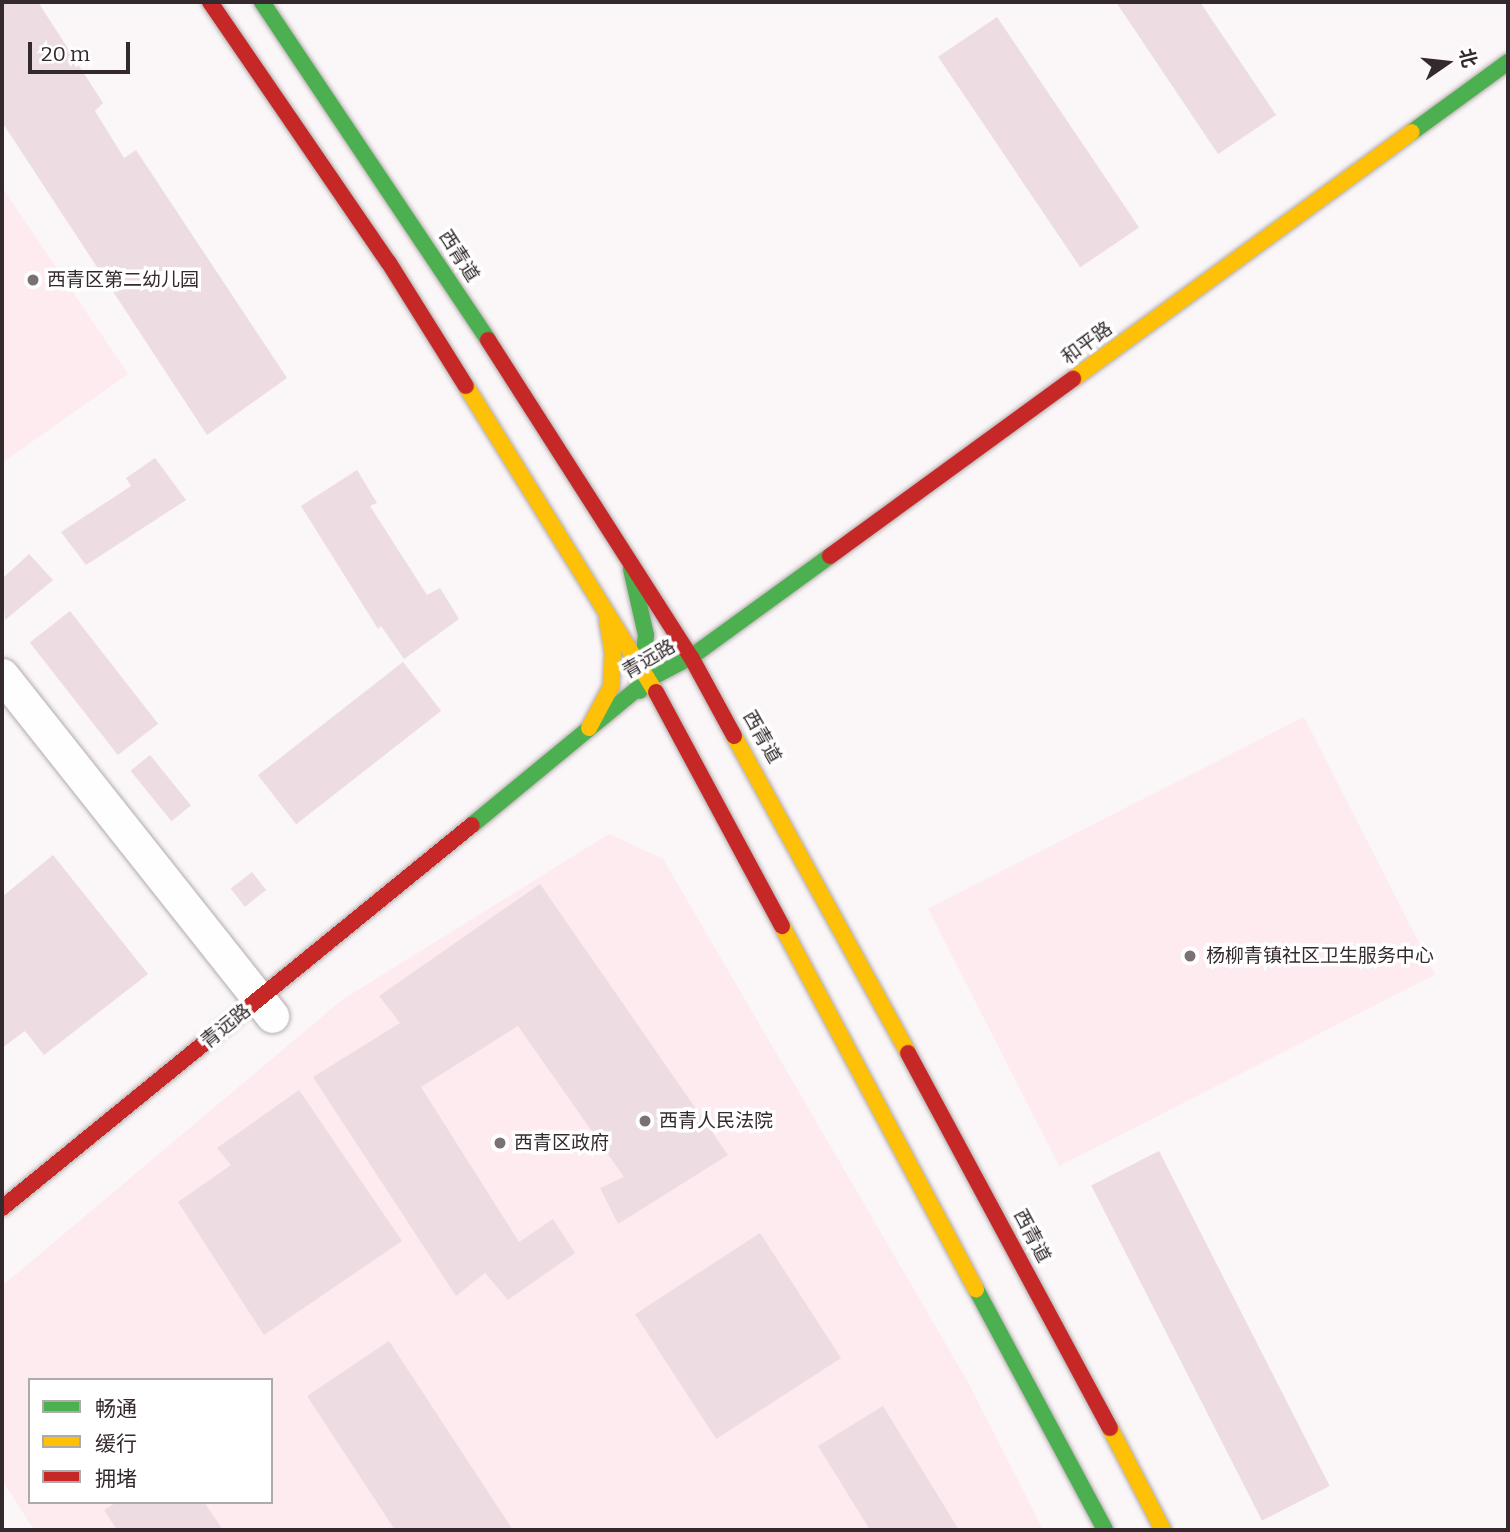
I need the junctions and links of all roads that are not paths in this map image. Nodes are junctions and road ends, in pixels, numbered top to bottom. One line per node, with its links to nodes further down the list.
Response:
1 (210, 2): 5 (main road)
2 (261, 2): 4 (main road, 西青道)
3 (1508, 62): 6 (main road, 和平路)
4 (625, 554): 6 (main road, 西青道); 8 (main road)
5 (599, 599): 8 (main road); 12 (main road)
6 (691, 657): 8 (main road, 青远路); 9 (main road, 青远路); 16 (main road, 西青道)
7 (2, 675): 13 (street)
8 (646, 679): 9 (main road); 11 (main road); 12 (main road, 青远路)
9 (661, 700): 10 (main road, 青远路); 15 (main road)
10 (642, 716)
11 (621, 726)
12 (589, 728): 13 (main road, 青远路)
13 (269, 1012): 14 (main road, 青远路)
14 (2, 1208)
15 (1105, 1530)
16 (1163, 1530)

